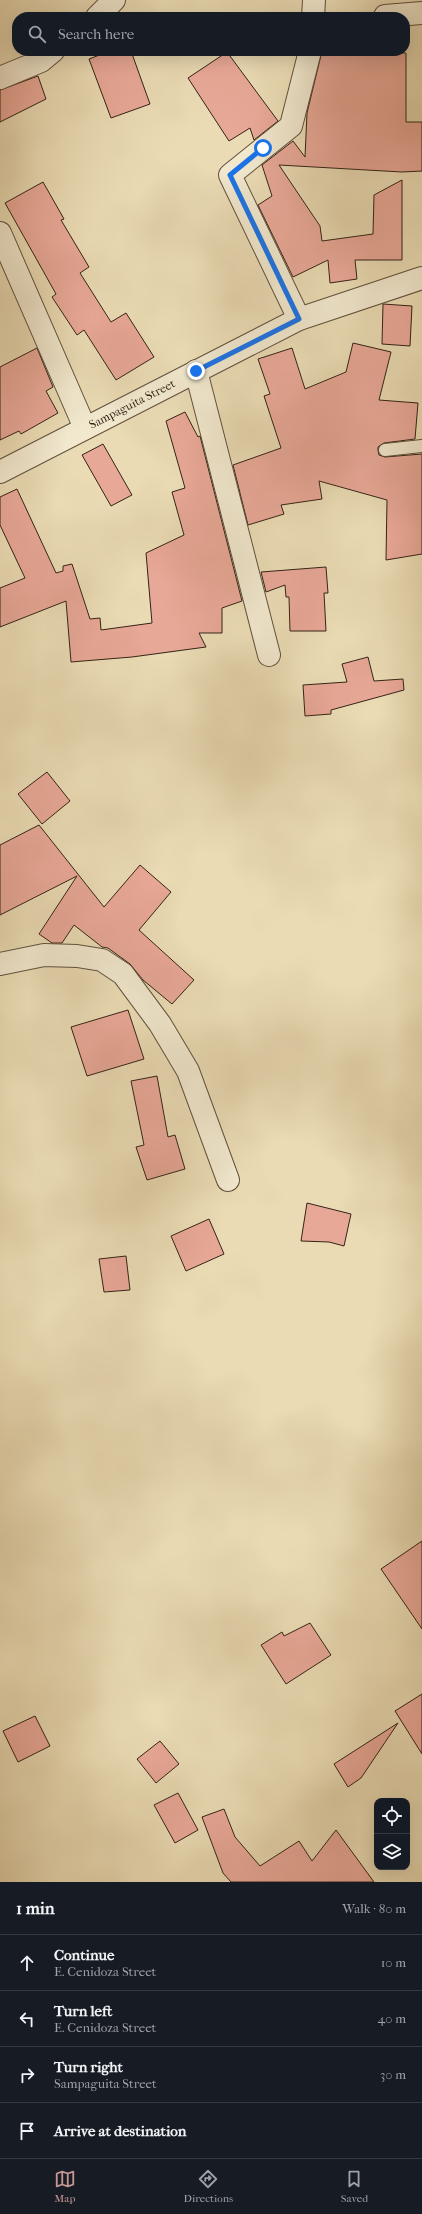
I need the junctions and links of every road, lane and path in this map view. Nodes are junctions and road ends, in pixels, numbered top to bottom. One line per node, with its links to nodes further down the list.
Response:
1 (114, 0): 3 (street)
2 (314, 0): 4 (street)
3 (102, 12)
4 (313, 12)
5 (422, 13): 6 (street)
6 (410, 14)
7 (46, 56): 9 (street)
8 (309, 56): 12 (street)
9 (0, 78)
10 (0, 233): 14 (street)
11 (422, 278): 12 (street, Sampaguita Street)
12 (299, 319): 13 (street, Sampaguita Street)
13 (196, 371): 14 (street, Sampaguita Street); 18 (street)
14 (85, 428): 17 (street, Sampaguita Street)
15 (422, 446): 16 (lane)
16 (386, 450)
17 (0, 472)
18 (269, 655)
19 (0, 964): 20 (street)
20 (228, 1180)

